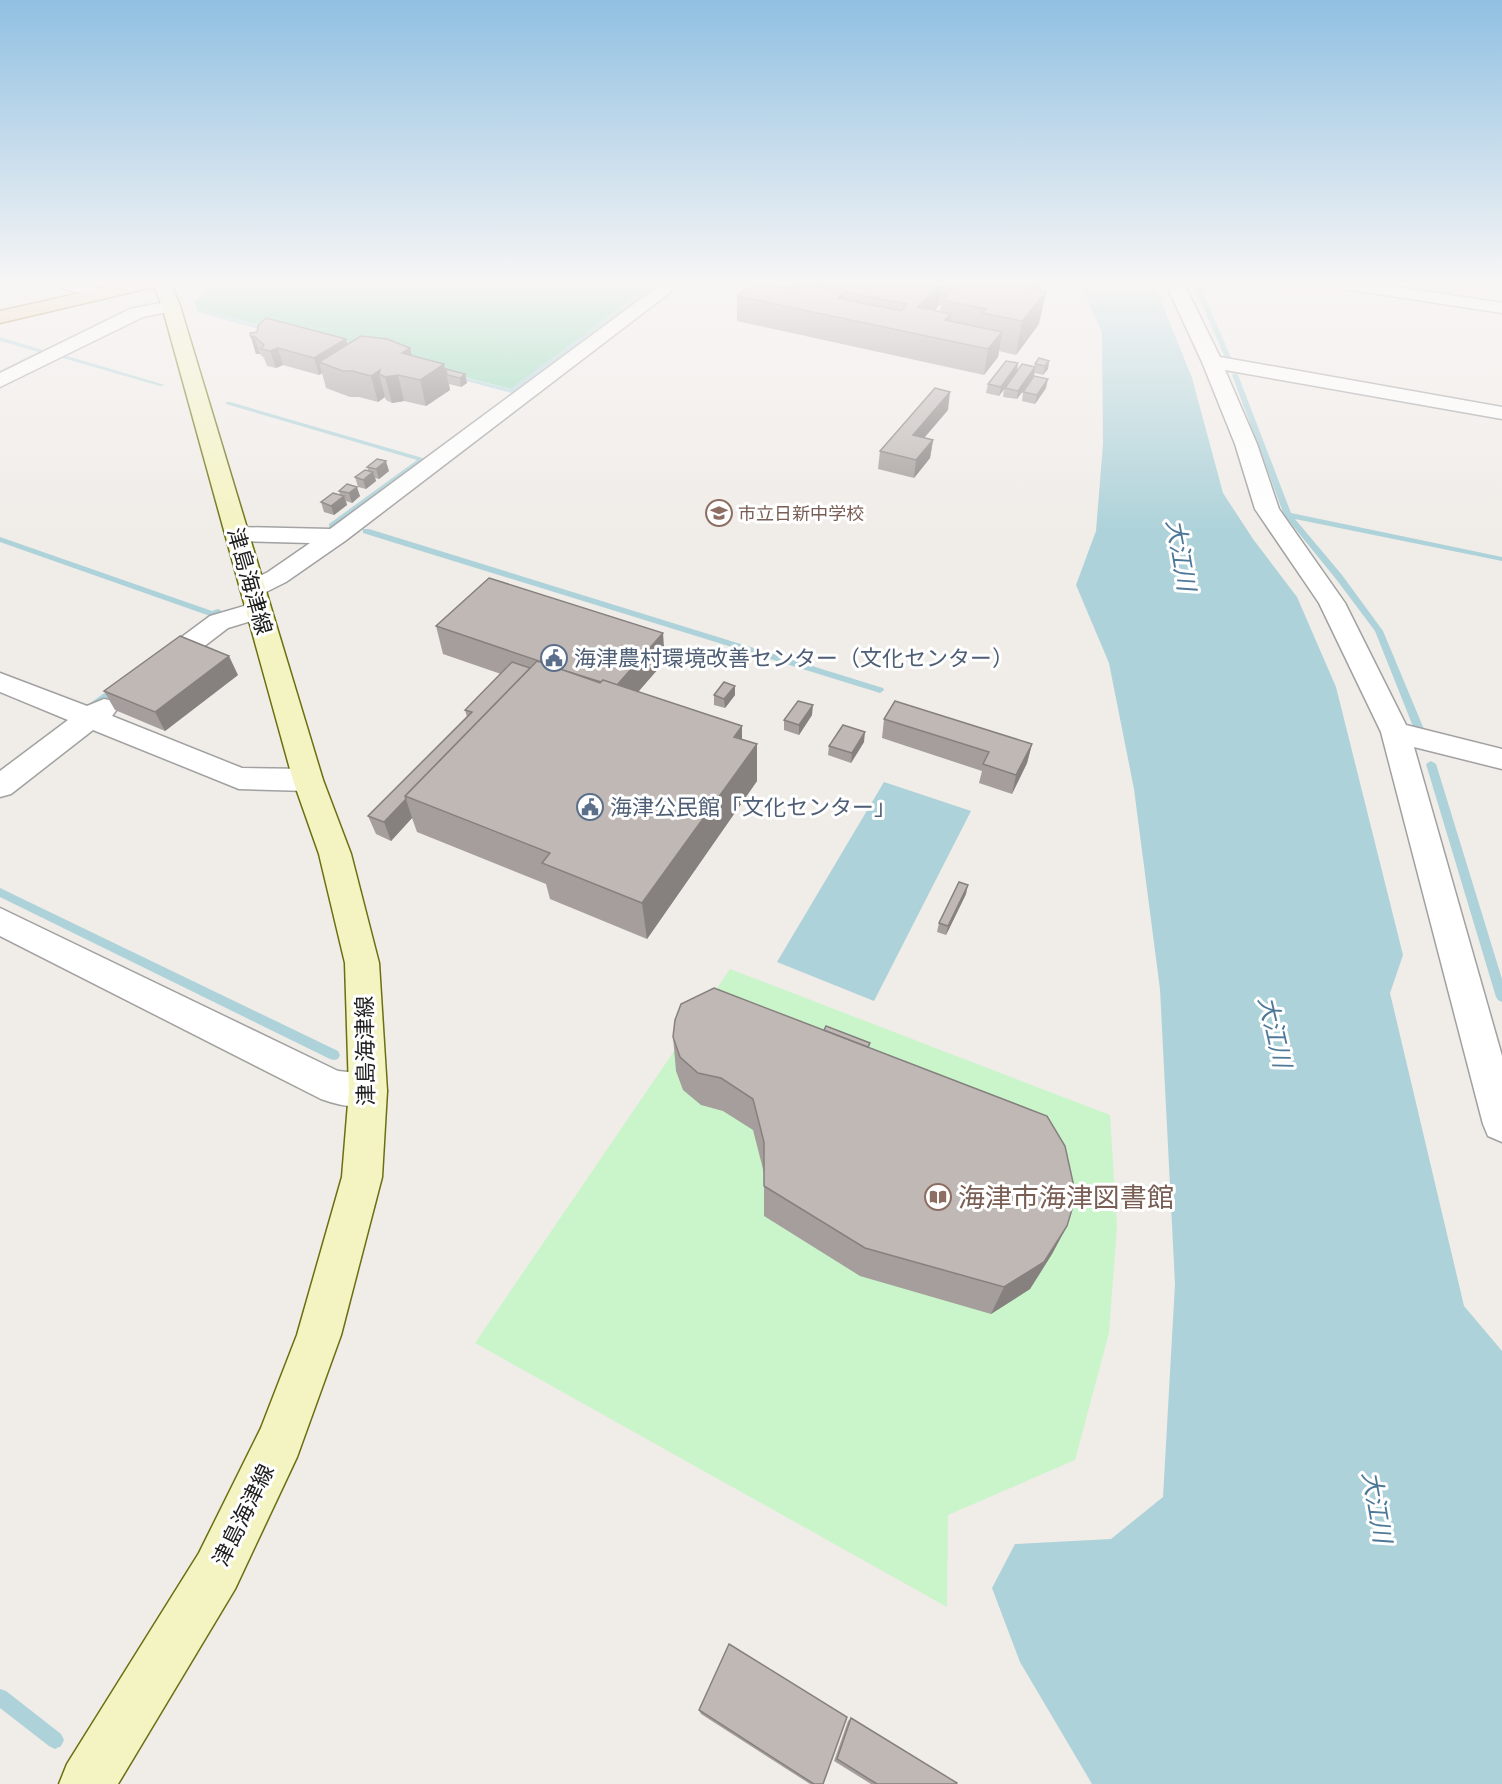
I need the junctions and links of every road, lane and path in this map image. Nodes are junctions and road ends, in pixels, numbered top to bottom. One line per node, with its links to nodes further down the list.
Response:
1 (28, 367): 6 (street)
2 (188, 367): 8 (main road, 津島海津線)
3 (561, 367): 9 (street)
4 (1214, 367): 13 (street)
5 (1242, 367): 7 (street)
6 (0, 381)
7 (1502, 413)
8 (237, 534): 9 (street); 10 (main road, 津島海津線)
9 (336, 536): 10 (street)
10 (256, 600): 12 (street); 15 (main road, 津島海津線)
11 (0, 682): 12 (street)
12 (90, 719): 15 (street); 16 (street)
13 (1395, 732): 14 (street); 19 (street)
14 (1502, 759)
15 (308, 780): 18 (main road, 津島海津線)
16 (0, 786)
17 (0, 921): 18 (street)
18 (369, 1091): 20 (main road, 津島海津線)
19 (1502, 1124)
20 (87, 1784)

